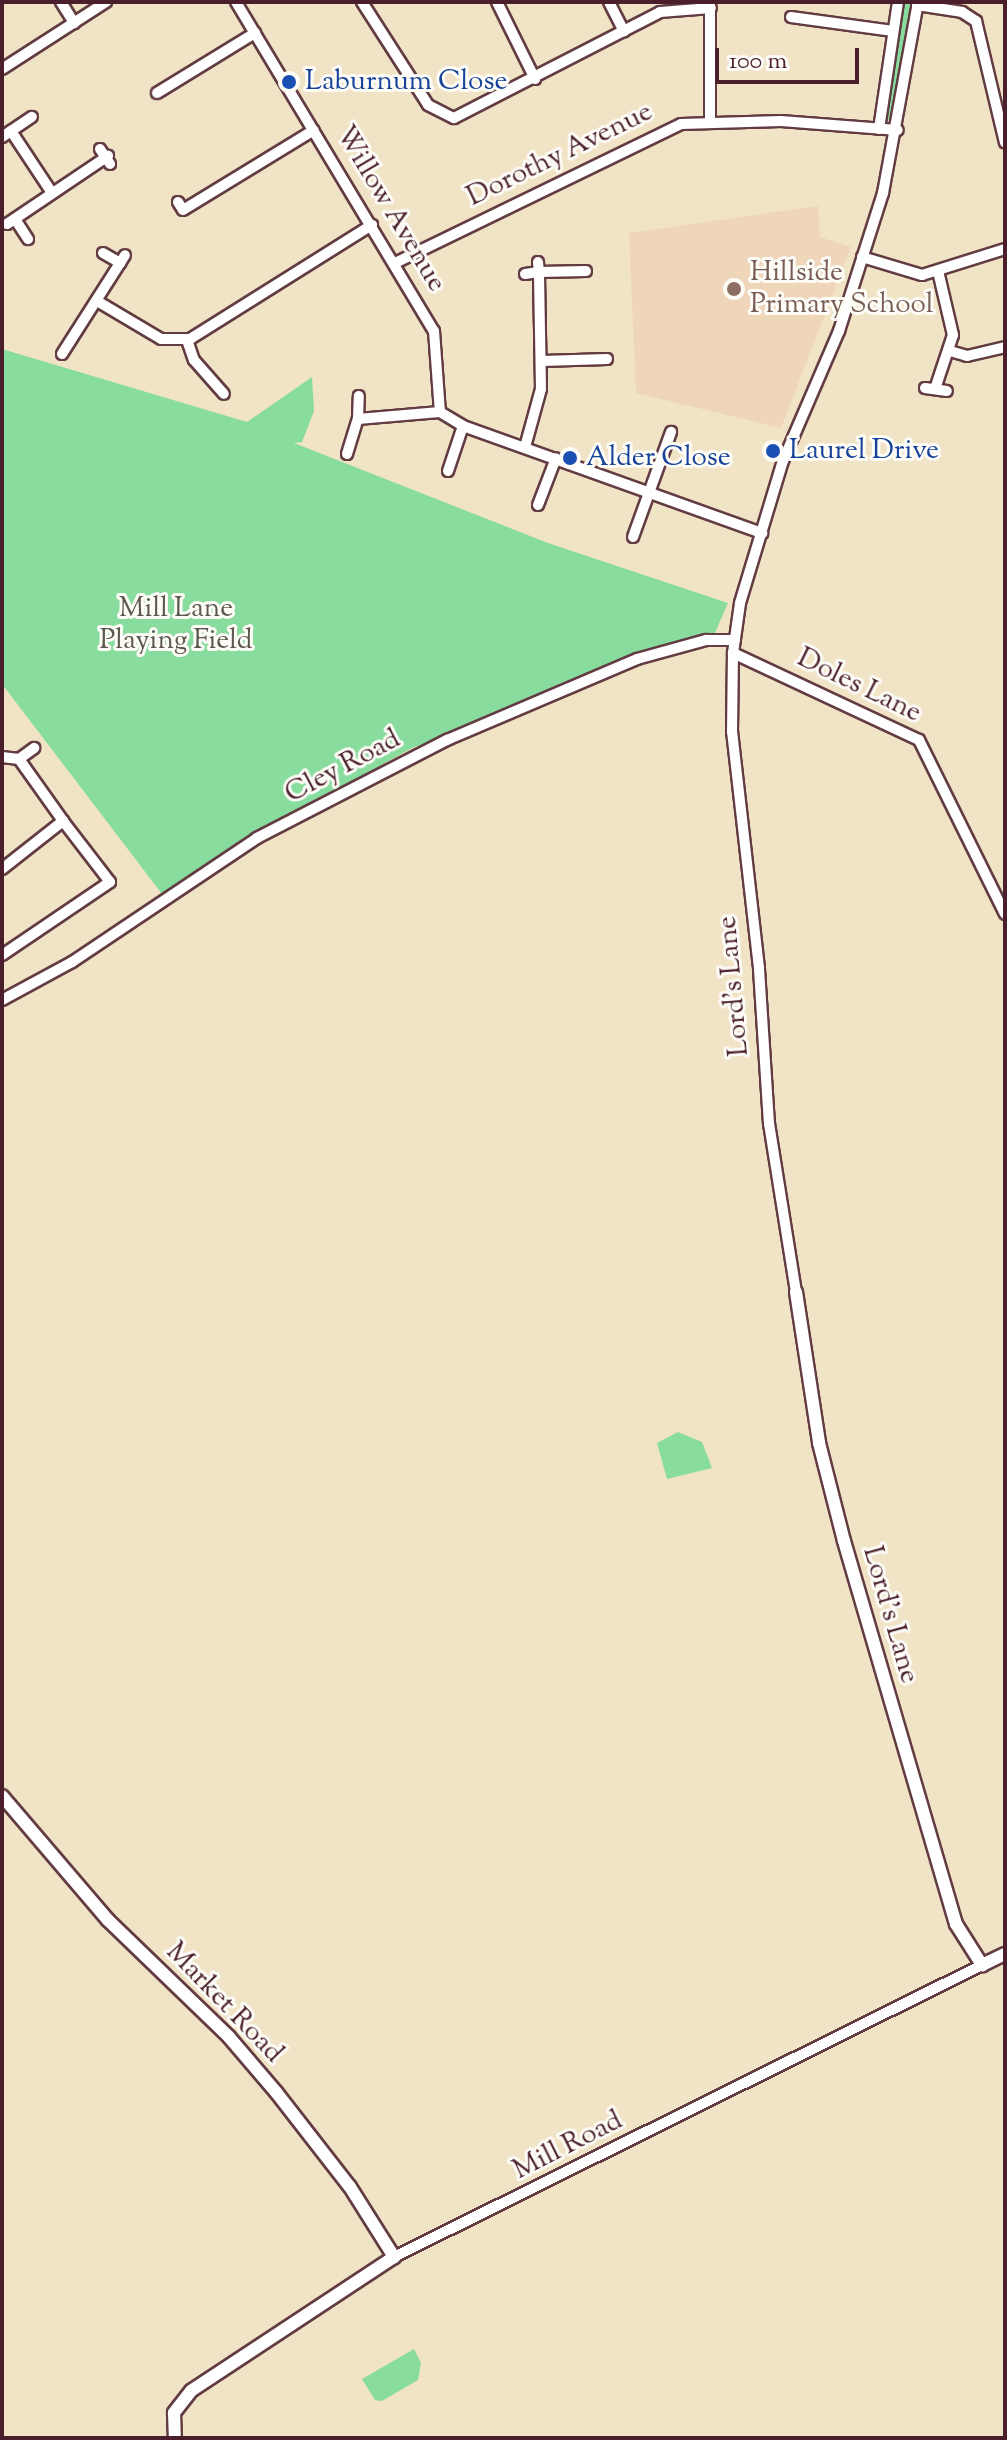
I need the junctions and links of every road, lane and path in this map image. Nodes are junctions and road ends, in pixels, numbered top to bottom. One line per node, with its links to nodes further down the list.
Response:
1 (61, 2): 11 (street)
2 (106, 2): 11 (street)
3 (236, 2): 14 (street, Willow Avenue)
4 (362, 2): 16 (street)
5 (497, 2): 16 (street)
6 (609, 2): 12 (street)
7 (898, 2): 13 (street)
8 (918, 4): 22 (street, Lord's Lane); 24 (street)
9 (711, 5): 12 (street); 19 (street)
10 (791, 17): 13 (street)
11 (74, 23): 15 (street)
12 (624, 31): 16 (street)
13 (893, 31): 20 (street)
14 (255, 33): 17 (street); 21 (street, Willow Avenue)
15 (2, 69)
16 (535, 79)
17 (157, 93)
18 (32, 117): 23 (street)
19 (710, 121): 20 (street, Dorothy Avenue); 33 (street, Dorothy Avenue)
20 (879, 129): 22 (street, Dorothy Avenue)
21 (314, 130): 27 (street); 28 (street, Willow Avenue)
22 (898, 130): 32 (street, Lord's Lane)
23 (7, 134): 26 (street)
24 (1005, 143)
25 (106, 157): 26 (street)
26 (52, 193): 29 (street)
27 (183, 210)
28 (372, 225): 33 (street, Willow Avenue); 39 (street)
29 (28, 239)
30 (1005, 249): 36 (street)
31 (103, 253): 38 (street)
32 (862, 257): 36 (street); 58 (street, Lord's Lane)
33 (395, 263): 48 (street, Willow Avenue)
34 (539, 267): 35 (street); 37 (street); 44 (street)
35 (586, 271)
36 (938, 271): 41 (street)
37 (525, 274)
38 (97, 301): 39 (street); 42 (street)
39 (187, 340): 46 (street)
40 (1005, 347): 41 (street)
41 (950, 351): 45 (street)
42 (62, 354)
43 (607, 359): 44 (street)
44 (542, 361): 52 (street)
45 (936, 389)
46 (224, 394)
47 (359, 396): 49 (street)
48 (440, 412): 49 (street); 50 (street)
49 (358, 419): 53 (street)
50 (463, 426): 52 (street); 55 (street)
51 (671, 431): 56 (street)
52 (525, 447): 54 (street)
53 (347, 454)
54 (556, 458): 56 (street); 57 (street)
55 (448, 471)
56 (649, 492): 58 (street); 59 (street)
57 (538, 505)
58 (762, 533): 60 (street, Lord's Lane)
59 (632, 537)
60 (735, 640): 61 (street, Lord's Lane); 69 (street, Cley Road)
61 (733, 653): 67 (street, Doles Lane); 70 (street, Lord's Lane)
62 (34, 748): 64 (street)
63 (2, 757): 64 (street)
64 (19, 759): 65 (street)
65 (63, 821): 66 (street); 68 (street)
66 (2, 869)
67 (1005, 914)
68 (2, 955)
69 (2, 1000)
70 (796, 1292): 73 (street, Lord's Lane)
71 (2, 1796): 74 (street, Market Road)
72 (1005, 1954): 73 (street, Mill Road)
73 (982, 1965): 74 (street, Mill Road)
74 (394, 2257): 75 (street, Mill Road)
75 (175, 2438)

